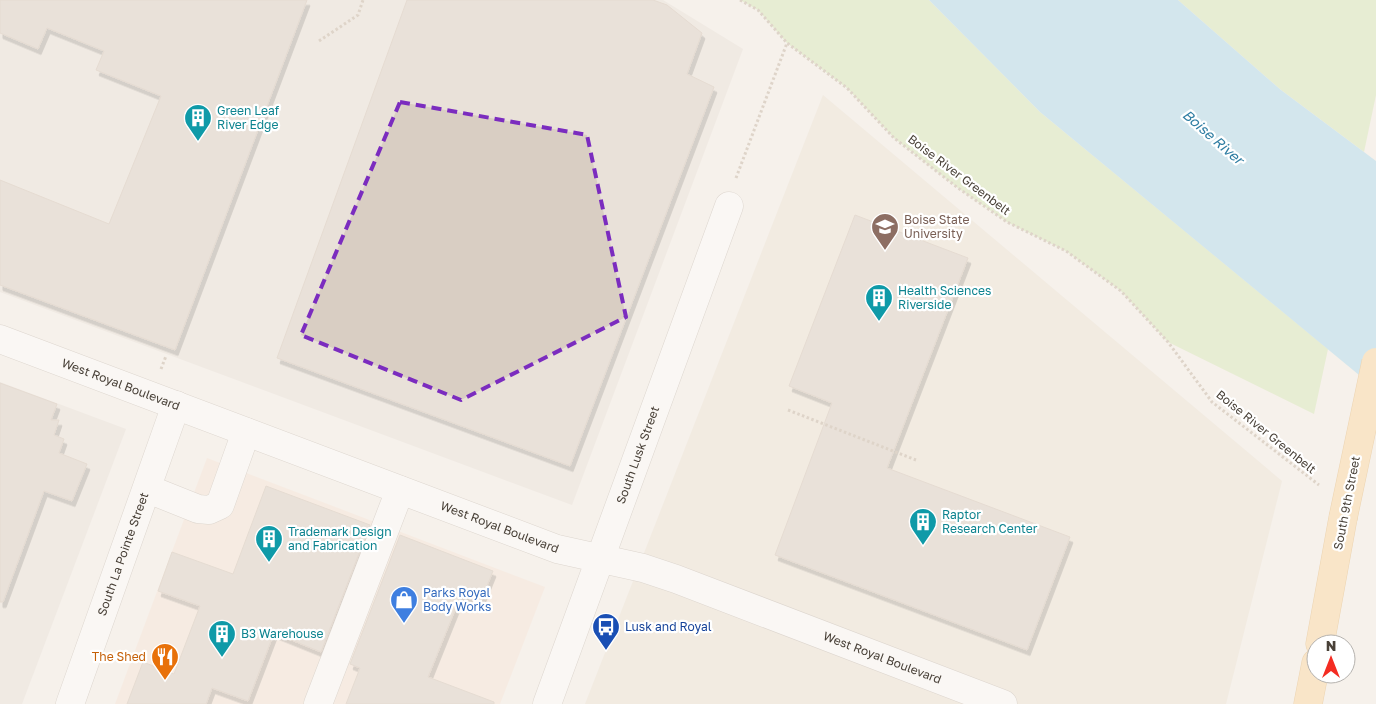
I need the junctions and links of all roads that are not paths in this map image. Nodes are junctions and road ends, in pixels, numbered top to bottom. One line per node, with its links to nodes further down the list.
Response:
1 (729, 206): 8 (street, South Lusk Street)
2 (0, 339): 4 (street, West Royal Boulevard)
3 (1376, 362): 9 (main road, South 9th Street, bridge)
4 (176, 405): 5 (street, West Royal Boulevard); 6 (street, South La Pointe Street)
5 (246, 432): 6 (street); 7 (street, West Royal Boulevard)
6 (148, 489): 11 (street, South La Pointe Street)
7 (400, 490): 8 (street, West Royal Boulevard); 12 (street)
8 (601, 558): 13 (street, South Lusk Street); 14 (street, West Royal Boulevard)
9 (1322, 634)
10 (1312, 684): 15 (main road)
11 (70, 704)
12 (318, 704)
13 (547, 704)
14 (1002, 704)
15 (1308, 704)

